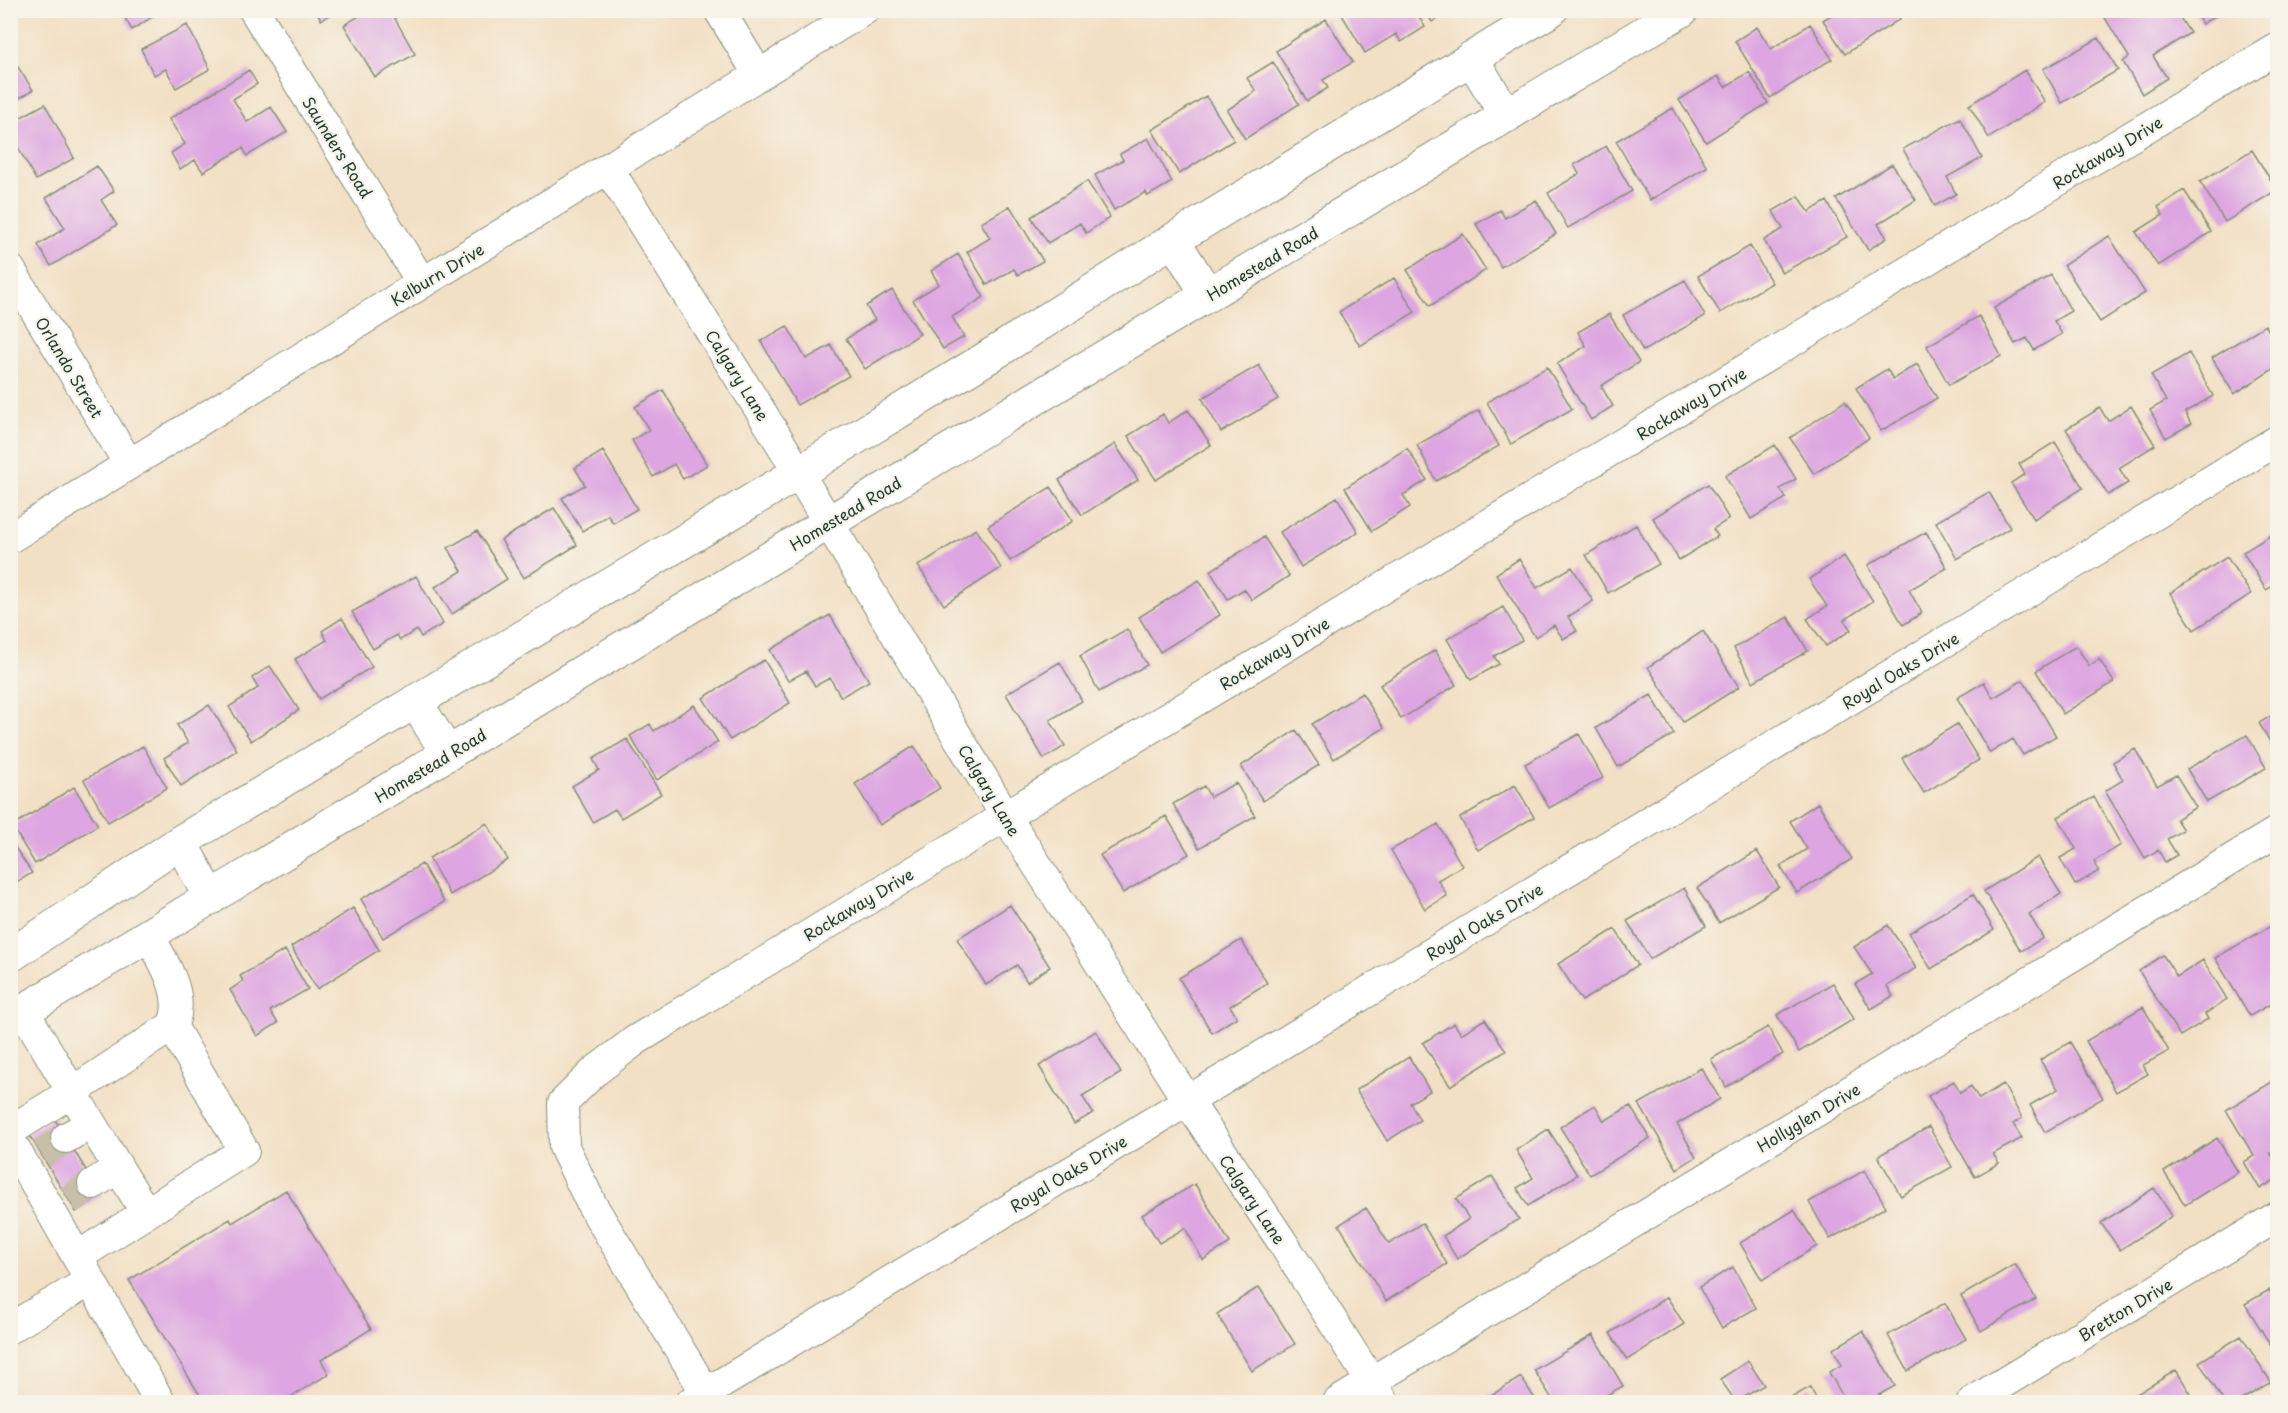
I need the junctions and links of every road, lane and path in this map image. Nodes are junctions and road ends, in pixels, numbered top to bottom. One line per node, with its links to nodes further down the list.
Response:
1 (255, 10): 13 (street, Saunders Road)
2 (719, 10): 8 (street)
3 (864, 10): 8 (street, Kelburn Drive)
4 (1551, 10): 7 (main road)
5 (1682, 10): 9 (main road, Homestead Road)
6 (2277, 48): 22 (street, Rockaway Drive)
7 (1471, 58): 9 (main road); 11 (main road)
8 (759, 75): 10 (street, Kelburn Drive)
9 (1507, 116): 14 (main road, Homestead Road)
10 (609, 170): 13 (street, Kelburn Drive); 17 (street, Calgary Lane)
11 (1173, 240): 14 (main road); 17 (main road)
12 (10, 269): 16 (street, Orlando Street)
13 (422, 283): 16 (street, Kelburn Drive)
14 (1208, 295): 18 (main road, Homestead Road)
15 (2277, 440): 31 (street, Royal Oaks Drive)
16 (129, 464): 19 (street, Kelburn Drive)
17 (798, 473): 18 (street, Calgary Lane); 20 (main road)
18 (828, 524): 21 (main road, Homestead Road); 22 (street, Calgary Lane)
19 (10, 538)
20 (414, 701): 21 (main road); 24 (main road)
21 (448, 754): 25 (main road, Homestead Road)
22 (1005, 815): 31 (street, Calgary Lane); 41 (street, Rockaway Drive)
23 (2277, 831): 40 (street, Hollyglen Drive)
24 (180, 842): 25 (main road); 27 (main road)
25 (211, 898): 26 (main road, Homestead Road)
26 (149, 935): 28 (main road, Homestead Road); 29 (street)
27 (10, 956)
28 (17, 1015): 30 (street)
29 (172, 1026): 30 (street); 36 (street)
30 (72, 1092): 32 (street); 34 (street)
31 (1187, 1101): 40 (street, Calgary Lane); 41 (street, Royal Oaks Drive)
32 (10, 1131)
33 (25, 1153): 38 (street)
34 (118, 1168): 35 (street); 36 (street)
35 (93, 1184)
36 (146, 1213): 38 (street)
37 (2277, 1216): 44 (street, Bretton Drive)
38 (83, 1269): 39 (street); 42 (street)
39 (10, 1329)
40 (1377, 1392): 43 (street, Hollyglen Drive)
41 (699, 1398)
42 (160, 1402)
43 (1338, 1402)
44 (1972, 1402)

